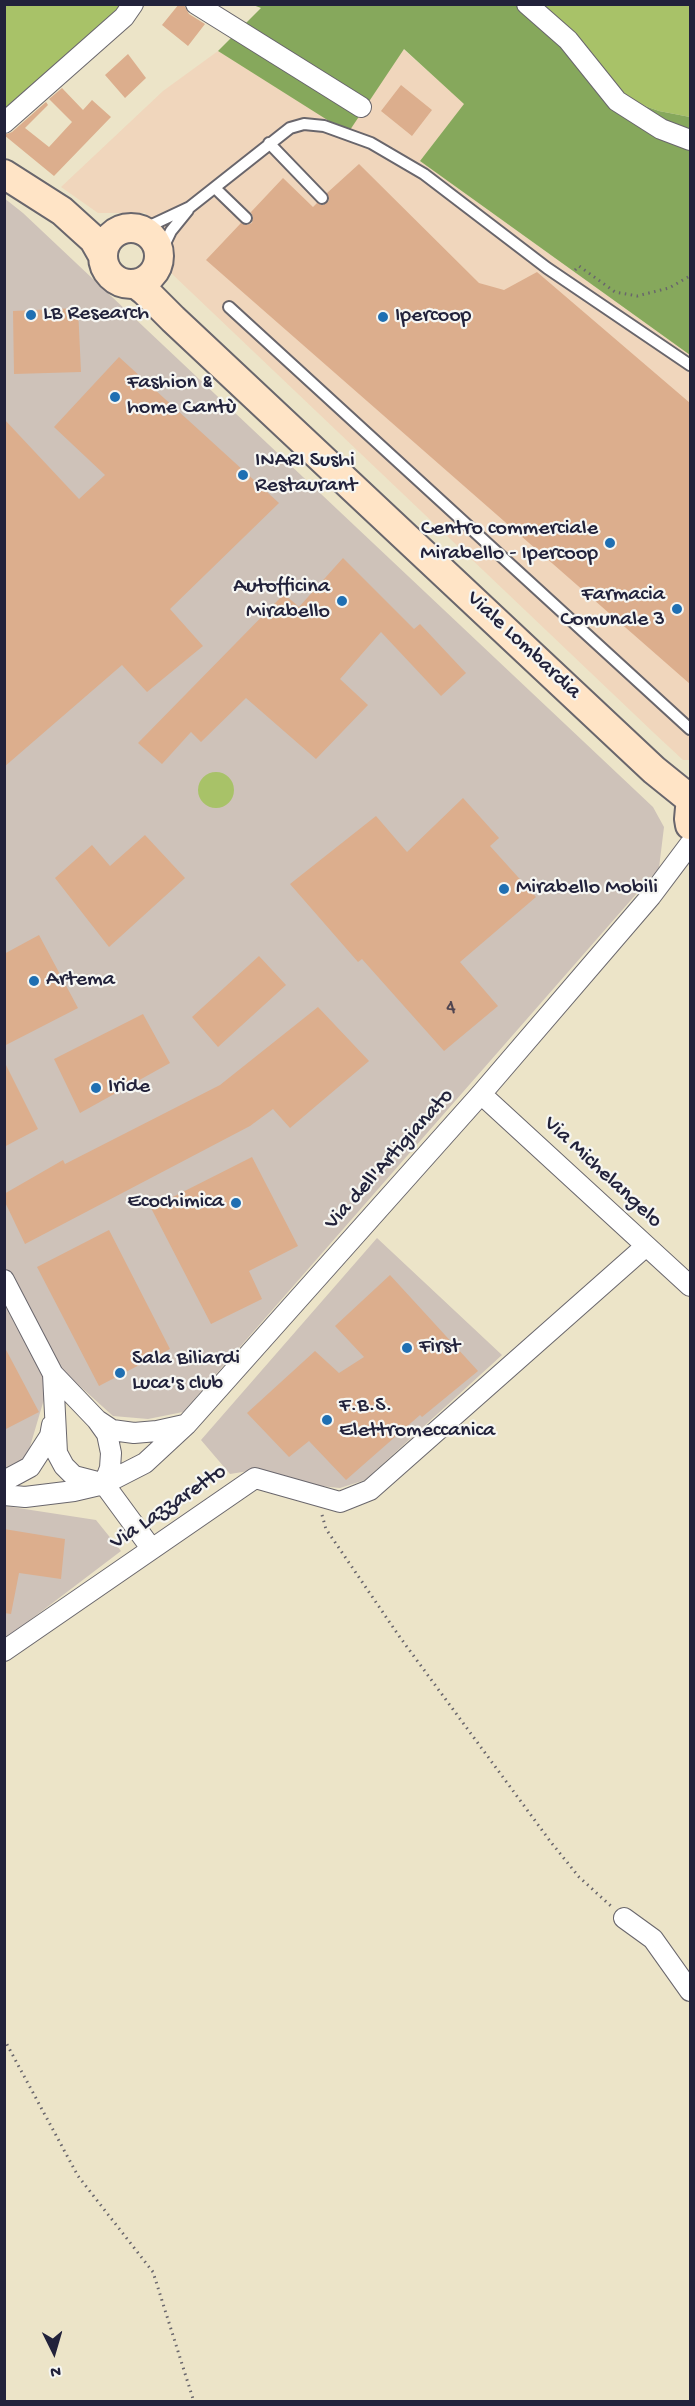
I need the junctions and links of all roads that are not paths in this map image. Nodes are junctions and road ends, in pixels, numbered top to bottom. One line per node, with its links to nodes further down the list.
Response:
1 (133, 4): 5 (street)
2 (196, 4): 4 (street)
3 (527, 4): 6 (street)
4 (361, 107)
5 (4, 123)
6 (690, 140)
7 (269, 143): 9 (lane); 10 (lane); 18 (lane)
8 (4, 174): 13 (main road)
9 (216, 189): 11 (lane); 12 (lane)
10 (322, 198)
11 (190, 207): 13 (lane); 14 (lane)
12 (246, 218)
13 (120, 238): 14 (main road); 15 (main road)
14 (158, 261): 15 (main road); 17 (main road, Viale Lombardia)
15 (136, 284): 17 (main road, Viale Lombardia)
16 (229, 308): 19 (lane)
17 (173, 319): 20 (main road, Viale Lombardia)
18 (690, 365)
19 (690, 729)
20 (690, 799)
21 (690, 808): 22 (main road)
22 (690, 825)
23 (690, 844): 24 (street, Via dell'Artigianato)
24 (481, 1094): 25 (street, Via Michelangelo); 31 (street, Via dell'Artigianato)
25 (646, 1246): 27 (street, Via Michelangelo); 35 (street, Via Lazzaretto)
26 (4, 1280): 28 (street)
27 (690, 1286)
28 (53, 1374): 29 (street); 30 (street)
29 (54, 1410): 32 (street); 33 (street)
30 (97, 1420): 31 (street); 33 (street)
31 (186, 1425): 33 (street, Via dell'Artigianato)
32 (4, 1481)
33 (104, 1484): 34 (street, Via dell'Artigianato); 35 (street)
34 (4, 1495)
35 (151, 1548): 36 (street, Via Lazzaretto)
36 (4, 1651)
37 (624, 1918): 38 (street)
38 (690, 1991)

